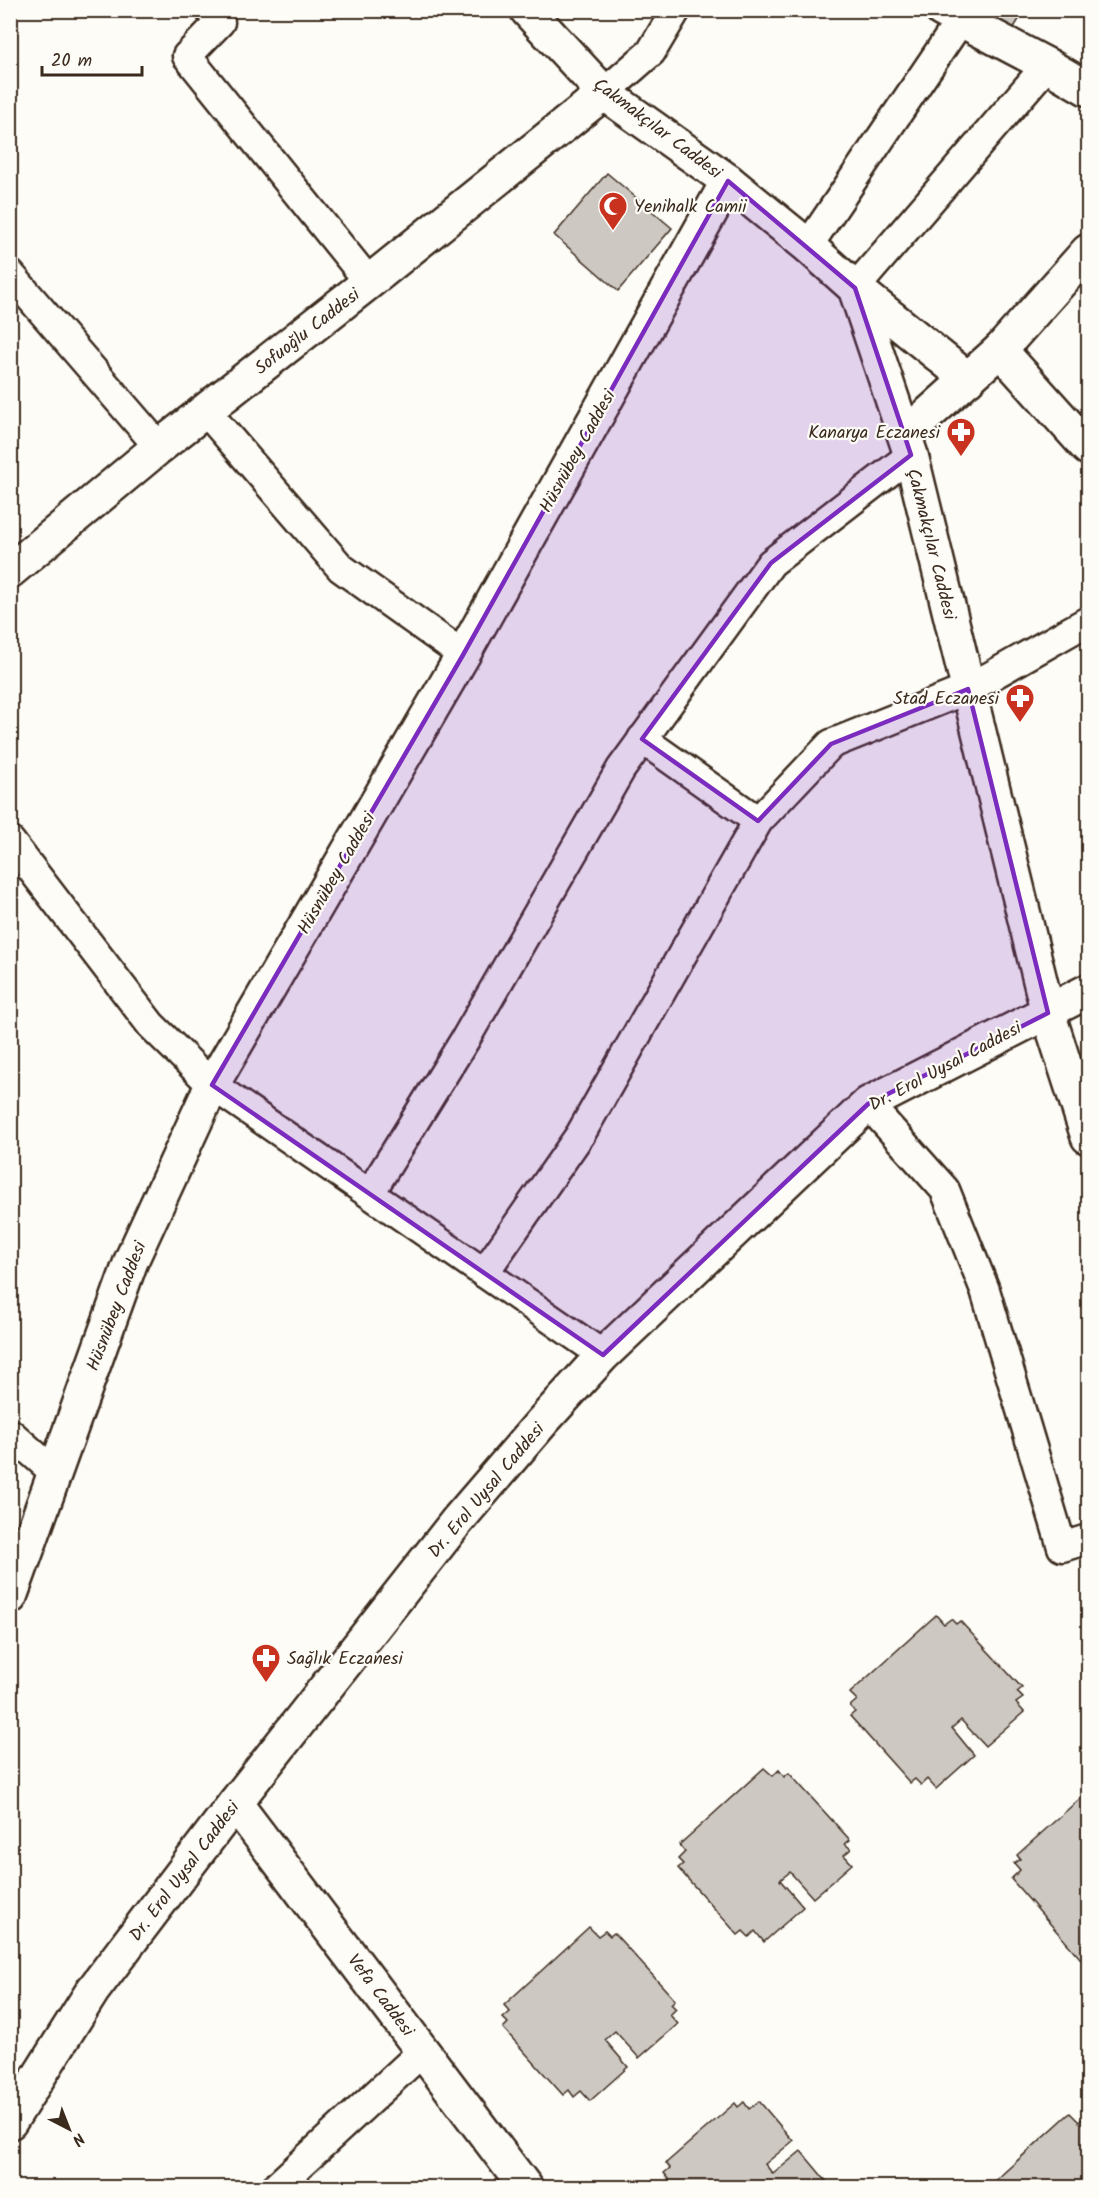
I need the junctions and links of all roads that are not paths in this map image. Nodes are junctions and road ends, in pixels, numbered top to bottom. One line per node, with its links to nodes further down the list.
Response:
1 (210, 10): 12 (street)
2 (527, 10): 7 (street, Çakmakçılar Caddesi)
3 (676, 10): 7 (street)
4 (951, 16): 5 (street); 9 (street)
5 (1047, 64): 6 (street); 13 (street)
6 (1089, 89)
7 (604, 93): 8 (street, Çakmakçılar Caddesi); 12 (street, Sofuoğlu Caddesi)
8 (728, 181): 9 (street, Çakmakçılar Caddesi); 22 (street, Hüsnübey Caddesi)
9 (808, 246): 13 (street, Çakmakçılar Caddesi)
10 (1089, 251): 14 (street)
11 (10, 274): 18 (street)
12 (369, 282): 16 (street, Sofuoğlu Caddesi)
13 (855, 288): 15 (street); 17 (street, Çakmakçılar Caddesi)
14 (1000, 350): 15 (street); 19 (street)
15 (968, 379): 17 (street)
16 (205, 410): 18 (street, Sofuoğlu Caddesi); 22 (street)
17 (908, 445): 23 (street, Çakmakçılar Caddesi); 24 (street)
18 (159, 447): 20 (street, Sofuoğlu Caddesi)
19 (1089, 448)
20 (10, 571)
21 (1089, 621): 23 (street)
22 (463, 655): 29 (street, Hüsnübey Caddesi)
23 (968, 689): 25 (street); 28 (street, Çakmakçılar Caddesi)
24 (642, 739): 25 (street); 32 (street)
25 (758, 821): 33 (street)
26 (10, 841): 29 (street)
27 (1089, 991): 28 (street, Dr. Erol Uysal Caddesi)
28 (1047, 1013): 30 (street, Dr. Erol Uysal Caddesi); 31 (street, Çakmakçılar Caddesi)
29 (212, 1085): 32 (street); 36 (street, Hüsnübey Caddesi)
30 (868, 1104): 34 (street, Dr. Erol Uysal Caddesi); 37 (street)
31 (1087, 1127)
32 (370, 1193): 33 (street)
33 (484, 1273): 34 (street)
34 (603, 1355): 39 (street, Dr. Erol Uysal Caddesi)
35 (10, 1433): 36 (street)
36 (55, 1473): 38 (street, Hüsnübey Caddesi)
37 (1089, 1539)
38 (10, 1597)
39 (236, 1803): 40 (street, Vefa Caddesi); 41 (street, Dr. Erol Uysal Caddesi)
40 (423, 2051): 42 (street); 43 (street, Vefa Caddesi)
41 (10, 2122)
42 (275, 2187)
43 (526, 2187)

